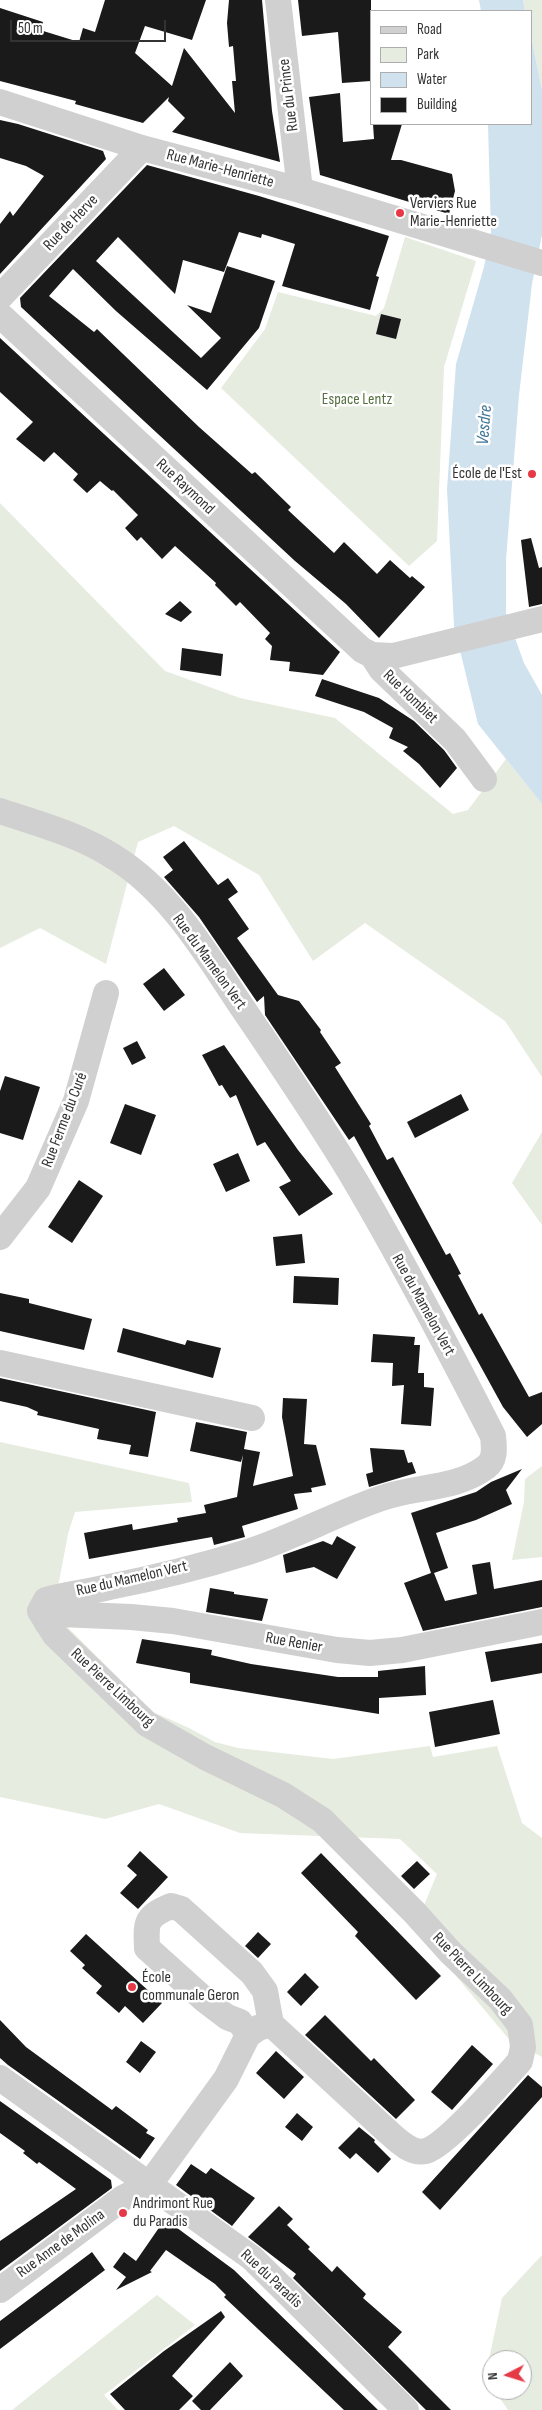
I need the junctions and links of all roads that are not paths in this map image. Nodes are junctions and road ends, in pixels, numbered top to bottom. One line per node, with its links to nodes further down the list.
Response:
1 (278, 0): 4 (street, Rue du Prince)
2 (0, 102): 3 (street, Rue Marie-Henriette)
3 (142, 148): 4 (street, Rue Marie-Henriette); 6 (street, Rue de Herve)
4 (300, 190): 5 (street, Rue Marie-Henriette)
5 (540, 262)
6 (0, 297)
7 (0, 315): 9 (street, Rue Raymond)
8 (534, 621): 9 (street, Rue Hombiet)
9 (372, 655): 10 (street, Rue Hombiet)
10 (484, 779)
11 (0, 811): 17 (street, Rue du Mamelon Vert)
12 (106, 993): 13 (street, Rue Ferme du Curé)
13 (0, 1237)
14 (0, 1362): 15 (street)
15 (252, 1418)
16 (542, 1622): 17 (street, Rue Renier)
17 (47, 1623): 18 (street, Rue Pierre Limbourg)
18 (260, 2029): 18 (street); 20 (street)
19 (0, 2078): 20 (street, Rue du Paradis)
20 (149, 2186): 21 (street, Rue Anne de Molina); 22 (street, Rue du Paradis)
21 (0, 2290)
22 (406, 2410)

